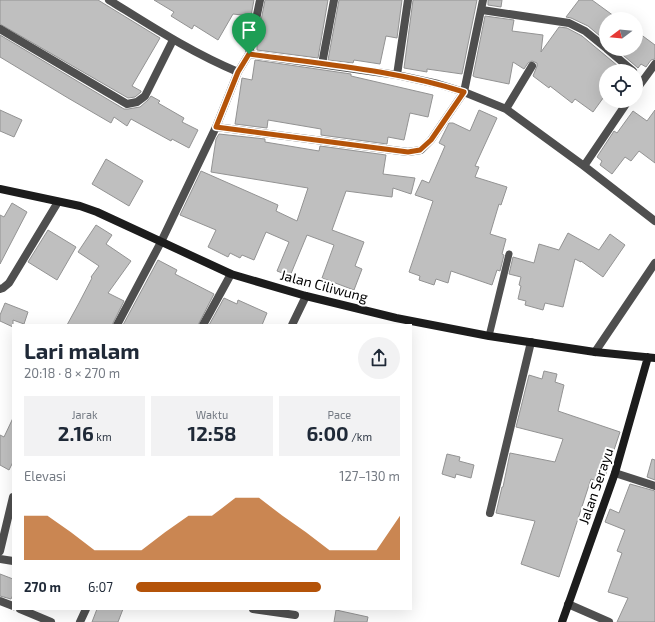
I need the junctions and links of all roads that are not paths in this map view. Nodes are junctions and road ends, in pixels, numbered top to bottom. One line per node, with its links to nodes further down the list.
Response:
1 (108, 0): 8 (street)
2 (260, 0): 10 (street)
3 (334, 0): 12 (street)
4 (408, 0): 17 (street)
5 (483, 0): 6 (street)
6 (482, 10): 9 (street); 19 (street)
7 (0, 29): 8 (street)
8 (173, 40): 16 (street)
9 (599, 43)
10 (249, 54): 12 (street); 16 (street)
11 (615, 56): 13 (street)
12 (322, 64): 17 (street)
13 (624, 64)
14 (655, 64): 18 (street)
15 (532, 66): 21 (street)
16 (238, 72): 22 (street)
17 (397, 75): 19 (street)
18 (644, 80)
19 (464, 92): 21 (street); 22 (street)
20 (623, 108): 23 (street)
21 (506, 109): 23 (street)
22 (216, 127): 27 (street)
23 (584, 166): 26 (street)
24 (0, 189): 25 (street, Jalan Ciliwung)
25 (58, 202): 27 (street, Jalan Ciliwung); 31 (street)
26 (655, 221)
27 (162, 242): 30 (street, Jalan Ciliwung); 33 (street)
28 (509, 254): 36 (lane)
29 (655, 263): 38 (street)
30 (231, 274): 32 (street, Jalan Ciliwung); 34 (street)
31 (0, 289)
32 (306, 296): 35 (street); 36 (street, Jalan Ciliwung)
33 (118, 324)
34 (204, 324)
35 (292, 324)
36 (489, 336): 37 (street, Jalan Ciliwung)
37 (531, 342): 38 (street, Jalan Ciliwung); 43 (street)
38 (595, 352): 39 (street, Jalan Ciliwung)
39 (652, 357): 40 (street, Jalan Serayu)
40 (615, 473): 41 (street); 48 (street, Jalan Serayu)
41 (655, 486)
42 (12, 501): 44 (street)
43 (490, 513)
44 (0, 551)
45 (0, 559): 46 (street)
46 (12, 561)
47 (0, 601): 49 (street)
48 (568, 604): 56 (street, Jalan Serayu); 57 (street)
49 (12, 606)
50 (22, 610): 54 (street)
51 (86, 610): 55 (street)
52 (259, 610): 53 (street)
53 (295, 616)
54 (51, 622)
55 (80, 622)
56 (562, 622)
57 (609, 622)

